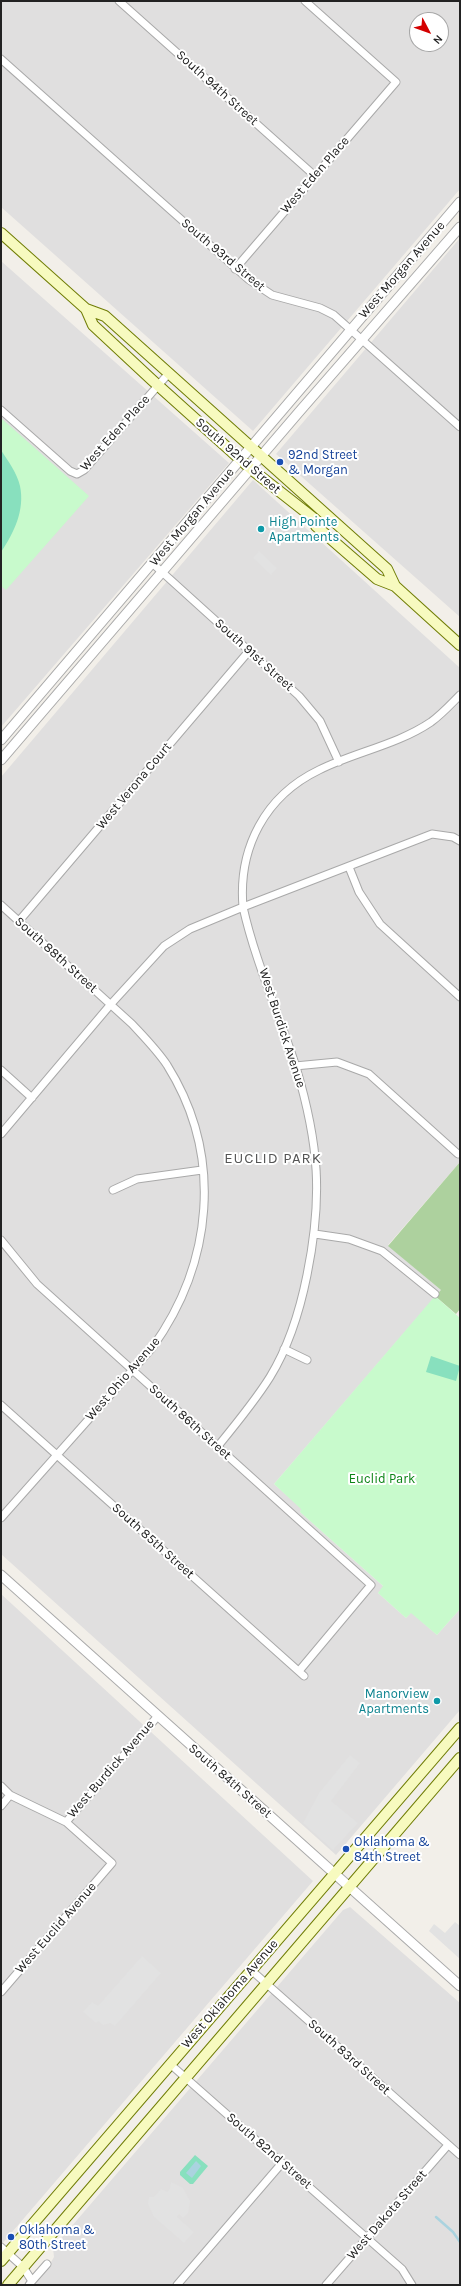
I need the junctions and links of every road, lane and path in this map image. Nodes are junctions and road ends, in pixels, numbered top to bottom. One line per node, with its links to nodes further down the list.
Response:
1 (119, 1): 4 (street, South 94th Street)
2 (305, 1): 4 (street, West Eden Place)
3 (1, 59): 8 (street, South 93rd Street)
4 (315, 176): 8 (street, West Eden Place)
5 (459, 206): 10 (street, West Morgan Avenue)
6 (460, 228): 11 (street, West Morgan Avenue)
7 (1, 233): 9 (main road, South 92nd Street)
8 (235, 269): 10 (street, South 93rd Street)
9 (86, 309): 12 (main road, South 92nd Street); 13 (main road, South 92nd Street)
10 (350, 330): 11 (street, South 93rd Street); 14 (street, West Morgan Avenue)
11 (362, 339): 16 (street, West Morgan Avenue); 17 (street, South 93rd Street)
12 (169, 373): 13 (street, West Eden Place); 18 (main road, South 92nd Street)
13 (158, 386): 15 (street, West Eden Place); 20 (main road, South 92nd Street)
14 (288, 403): 16 (street); 18 (street, West Morgan Avenue)
15 (1, 410)
16 (299, 412): 19 (street, West Morgan Avenue)
17 (460, 427)
18 (251, 447): 19 (main road, South 92nd Street); 20 (street, West Morgan Avenue)
19 (261, 456): 21 (street, West Morgan Avenue); 26 (main road, South 92nd Street)
20 (240, 460): 21 (main road, South 92nd Street); 22 (street, West Morgan Avenue)
21 (250, 469): 23 (street, West Morgan Avenue); 26 (main road, South 92nd Street)
22 (206, 499): 23 (street); 24 (street, West Morgan Avenue)
23 (217, 508): 25 (street, West Morgan Avenue)
24 (152, 563): 25 (street, South 91st Street); 30 (street, West Morgan Avenue)
25 (163, 572): 28 (street, South 91st Street); 31 (street, West Morgan Avenue)
26 (395, 586): 27 (main road, South 92nd Street)
27 (460, 645)
28 (249, 651): 34 (street, South 91st Street); 39 (street, West Verona Court)
29 (460, 695): 34 (street, West Burdick Avenue)
30 (33, 702): 31 (street); 32 (street, West Morgan Avenue)
31 (44, 711): 33 (street, West Morgan Avenue)
32 (1, 740)
33 (1, 760)
34 (339, 762): 38 (street, West Burdick Avenue)
35 (460, 841): 36 (street)
36 (349, 866): 38 (street); 40 (street)
37 (1, 905): 39 (street, South 88th Street)
38 (243, 907): 41 (street); 42 (street, West Burdick Avenue)
39 (19, 920): 41 (street, South 88th Street)
40 (460, 997)
41 (111, 1004): 44 (street); 47 (street, West Ohio Avenue)
42 (295, 1066): 46 (street); 49 (street, West Burdick Avenue)
43 (1, 1070): 44 (street)
44 (32, 1098): 45 (street)
45 (1, 1134)
46 (458, 1154)
47 (202, 1170): 48 (street); 54 (street, West Ohio Avenue)
48 (113, 1190)
49 (315, 1234): 51 (street); 52 (street, West Burdick Avenue)
50 (1, 1240): 54 (street, South 86th Street)
51 (435, 1294)
52 (284, 1350): 53 (street); 56 (street, West Burdick Avenue)
53 (307, 1360)
54 (132, 1371): 56 (street, South 86th Street); 57 (street, West Ohio Avenue)
55 (1, 1405): 57 (street, South 85th Street)
56 (218, 1446): 60 (street, South 86th Street)
57 (56, 1455): 58 (street, West Ohio Avenue); 60 (street, South 85th Street)
58 (1, 1518)
59 (1, 1575): 61 (street, South 84th Street)
60 (302, 1674)
61 (157, 1716): 67 (street, West Burdick Avenue); 68 (street, South 84th Street)
62 (460, 1728): 68 (main road, West Oklahoma Avenue)
63 (460, 1758): 69 (main road, West Oklahoma Avenue)
64 (1, 1786): 65 (street)
65 (10, 1795): 66 (street); 67 (street)
66 (1, 1806)
67 (66, 1822): 73 (street, West Euclid Avenue)
68 (334, 1873): 69 (street, South 84th Street); 70 (main road, West Oklahoma Avenue)
69 (349, 1887): 71 (main road, West Oklahoma Avenue); 72 (street, South 84th Street)
70 (251, 1970): 71 (street, South 83rd Street); 74 (main road, West Oklahoma Avenue)
71 (266, 1983): 75 (main road, West Oklahoma Avenue); 76 (street, South 83rd Street)
72 (460, 1986)
73 (1, 1992)
74 (170, 2064): 75 (street, South 82nd Street); 80 (main road, West Oklahoma Avenue)
75 (186, 2078): 78 (street, South 82nd Street); 83 (main road, West Oklahoma Avenue)
76 (448, 2145): 77 (street, South 83rd Street); 79 (street, West Dakota Street)
77 (460, 2155)
78 (282, 2163): 79 (street, South 82nd Street); 86 (street)
79 (367, 2238): 87 (street, West Dakota Street); 88 (street, South 82nd Street)
80 (4, 2250): 81 (main road, West Oklahoma Avenue); 83 (street)
81 (1, 2262)
82 (47, 2264): 84 (street)
83 (23, 2267): 84 (street); 85 (main road, West Oklahoma Avenue)
84 (30, 2283)
85 (8, 2285)
86 (177, 2285)
87 (326, 2285)
88 (412, 2285)

